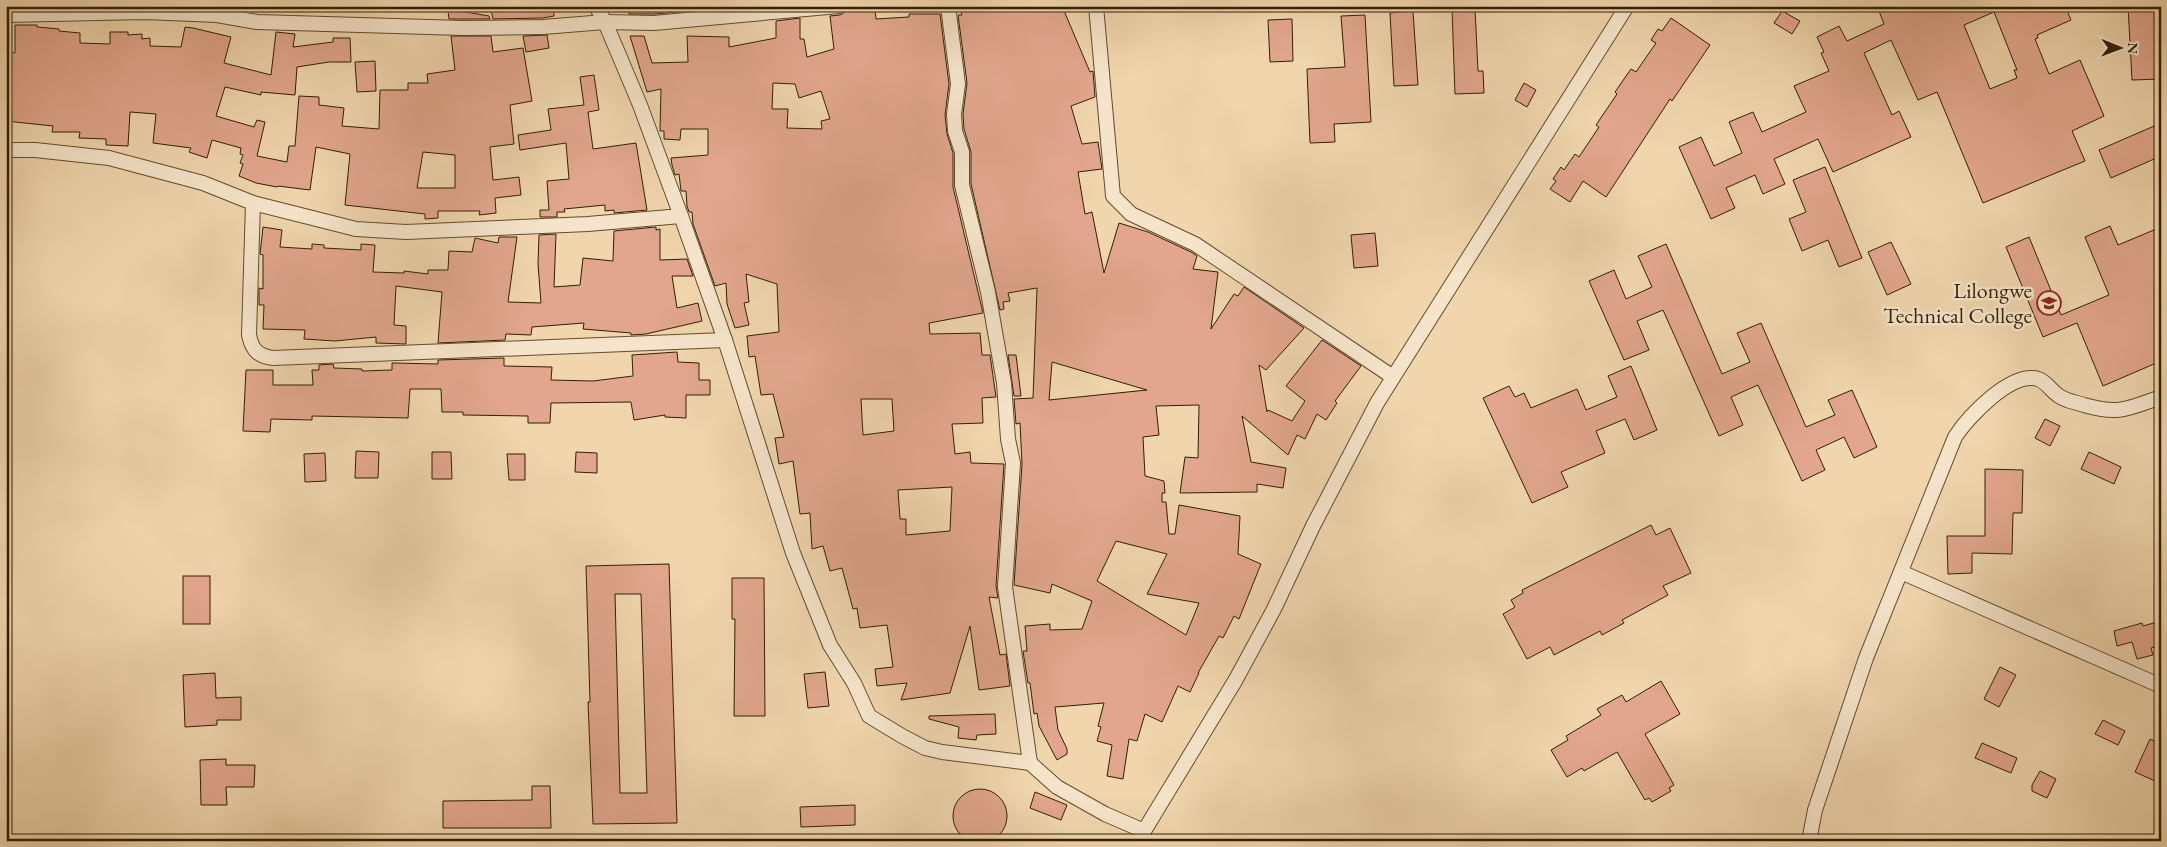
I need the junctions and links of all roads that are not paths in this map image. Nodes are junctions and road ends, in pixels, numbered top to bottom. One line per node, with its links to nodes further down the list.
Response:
1 (596, 6): 8 (street)
2 (839, 6): 6 (street)
3 (948, 6): 17 (street)
4 (1096, 6): 13 (street)
5 (1628, 6): 13 (street)
6 (804, 8): 8 (street)
7 (6, 15): 8 (street)
8 (605, 22): 11 (street)
9 (6, 150): 10 (street)
10 (253, 203): 11 (street); 12 (street)
11 (681, 216): 12 (street)
12 (725, 340): 17 (street)
13 (1393, 377): 18 (street)
14 (2161, 397): 15 (street)
15 (1901, 572): 16 (street); 19 (street)
16 (2161, 686)
17 (1030, 763): 18 (street)
18 (1142, 836)
19 (1809, 841)

